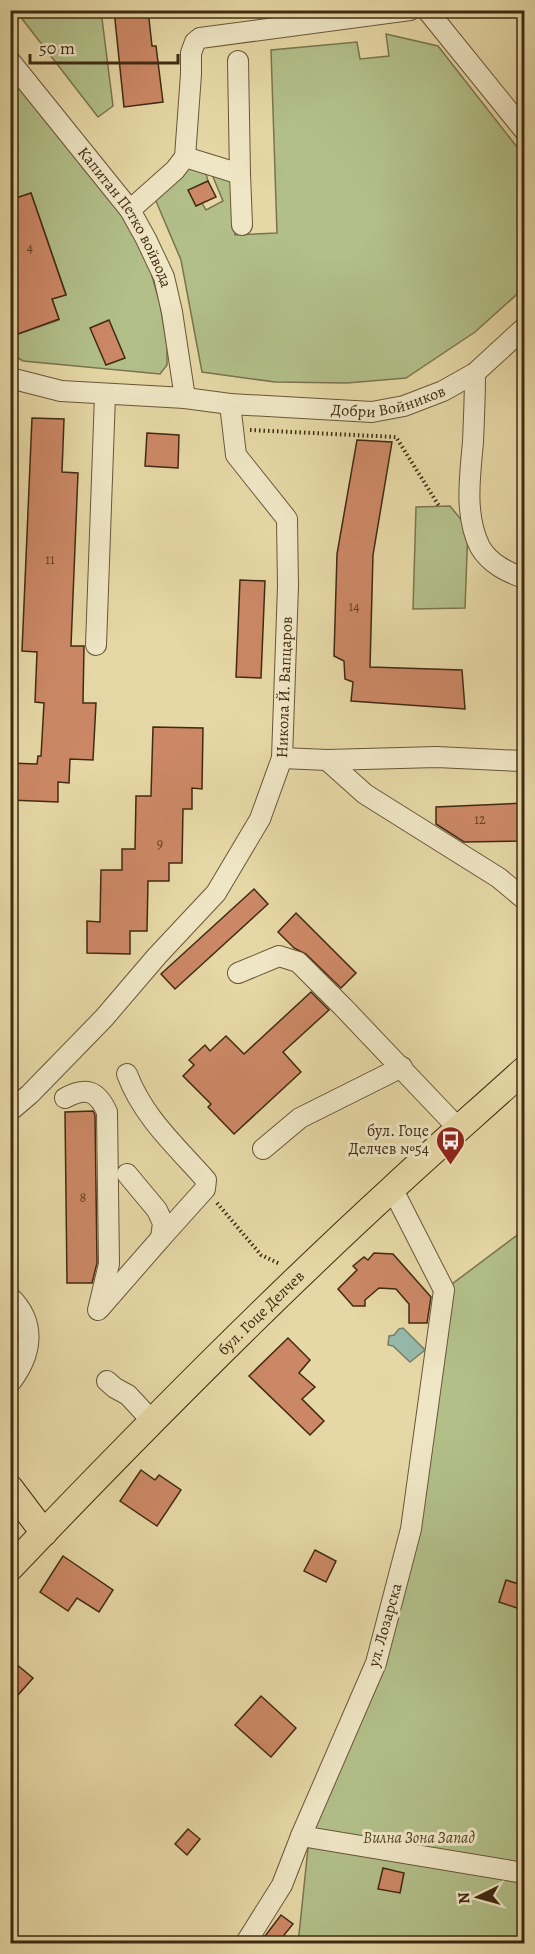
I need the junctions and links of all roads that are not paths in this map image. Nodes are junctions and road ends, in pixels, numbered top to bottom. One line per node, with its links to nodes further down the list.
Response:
1 (410, 10): 6 (street)
2 (427, 10): 5 (street)
3 (10, 62): 8 (street, Капитан Петко войвода)
4 (238, 62): 7 (street)
5 (525, 130)
6 (185, 158): 7 (street); 8 (street)
7 (240, 174): 9 (street)
8 (130, 210): 14 (street, Капитан Петко войвода)
9 (242, 225)
10 (525, 328): 11 (street, Добри Войников)
11 (475, 373): 15 (street, Добри Войников); 16 (street)
12 (10, 378): 13 (street)
13 (105, 395): 14 (street); 17 (street)
14 (185, 398): 15 (street)
15 (230, 404): 18 (street, Никола Й. Вапцаров)
16 (525, 578)
17 (96, 645)
18 (282, 758): 19 (street); 27 (street, Никола Й. Вапцаров)
19 (327, 760): 20 (street); 21 (street)
20 (521, 761)
21 (525, 899)
22 (238, 973): 23 (street)
23 (402, 1068): 28 (street); 29 (street)
24 (525, 1070): 28 (main road, бул. Гоце Делчев)
25 (127, 1074): 32 (street)
26 (64, 1098): 32 (street)
27 (10, 1111)
28 (459, 1129): 31 (main road, бул. Гоце Делчев)
29 (263, 1149)
30 (127, 1174): 32 (street)
31 (392, 1188): 36 (main road, бул. Гоце Делчев); 40 (street, ул. Лозарска)
32 (161, 1238)
33 (10, 1297): 35 (street)
34 (107, 1381): 36 (street)
35 (10, 1383)
36 (152, 1421): 38 (main road, бул. Гоце Делчев)
37 (10, 1488): 38 (main road)
38 (44, 1533): 39 (main road, бул. Гоце Делчев)
39 (10, 1568)
40 (301, 1836): 41 (street); 42 (street, ул. Лозарска)
41 (525, 1873)
42 (245, 1944)

